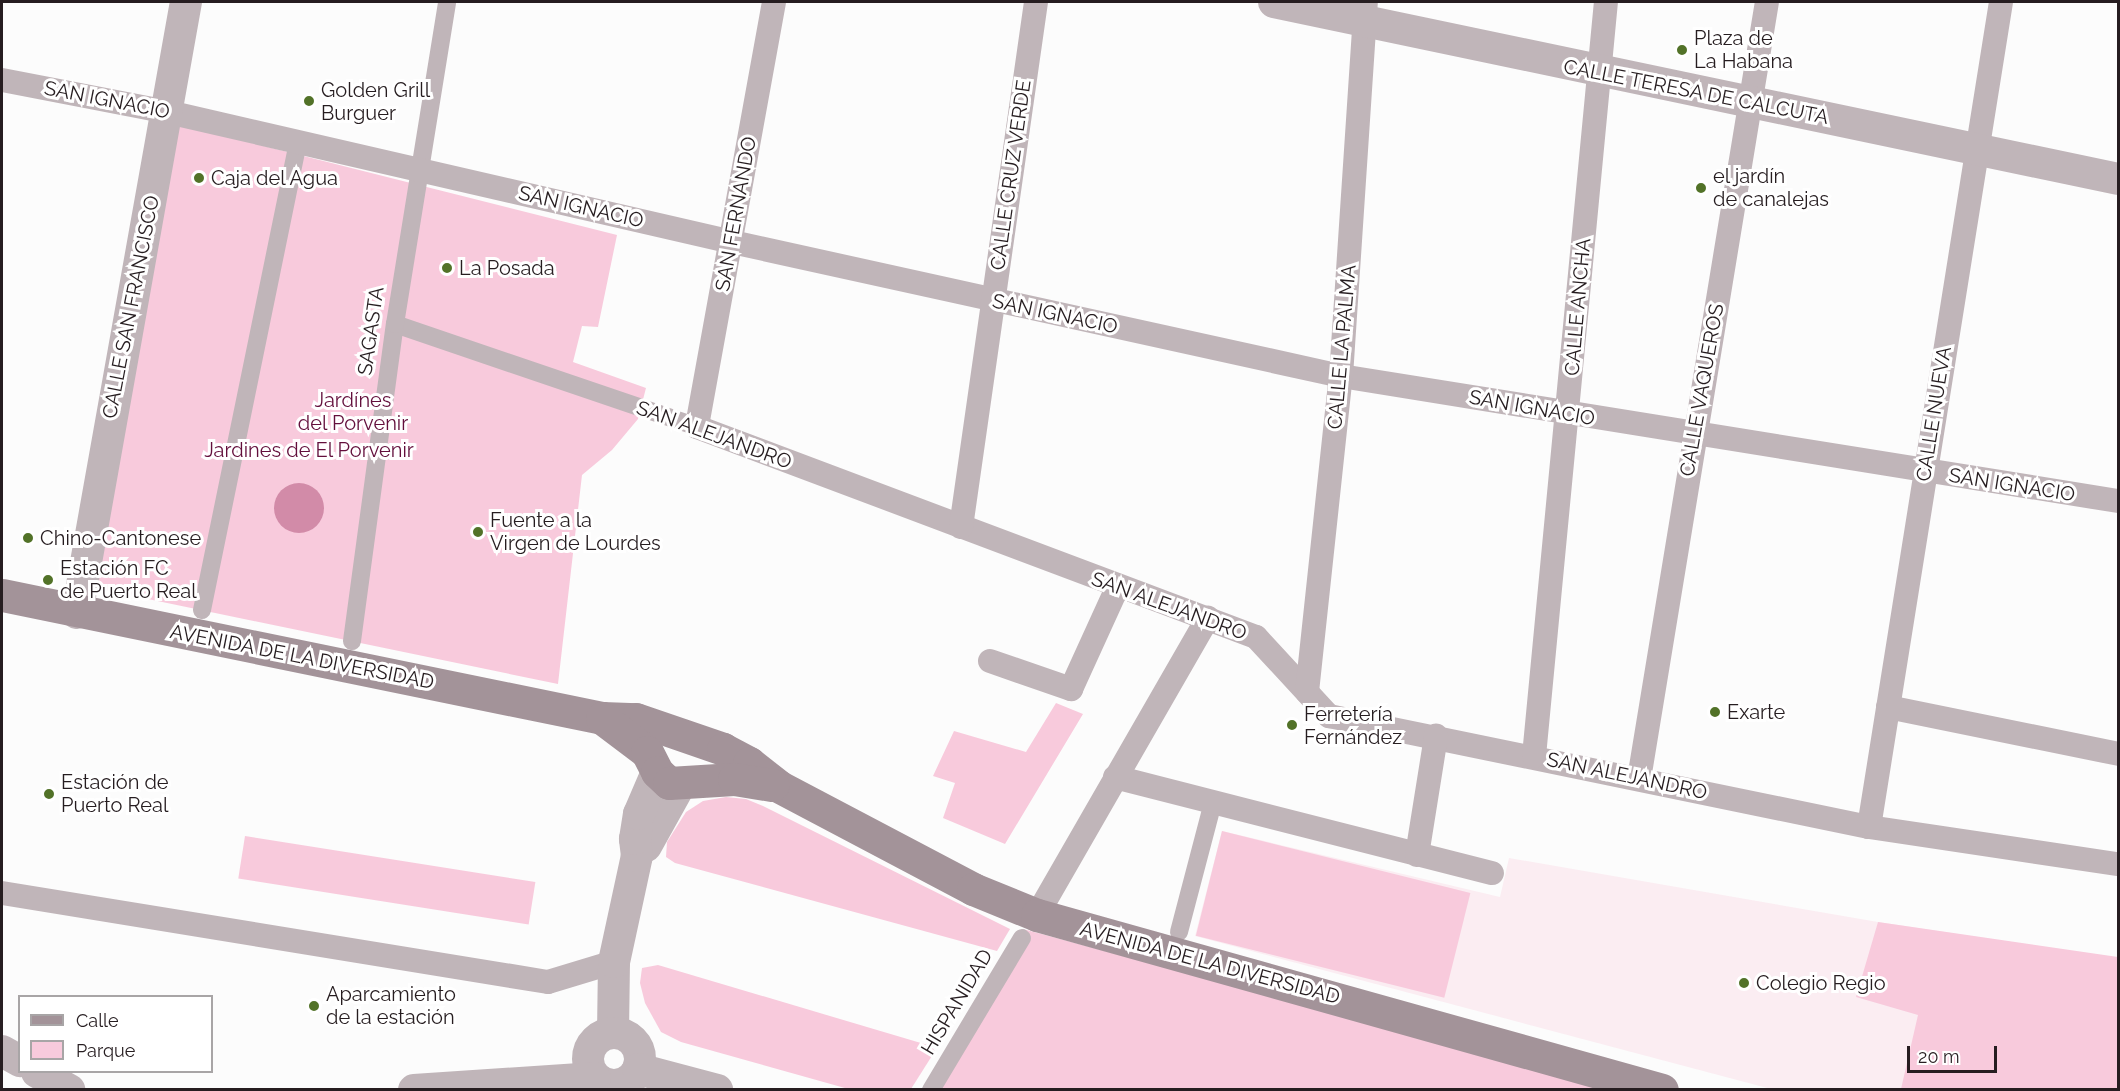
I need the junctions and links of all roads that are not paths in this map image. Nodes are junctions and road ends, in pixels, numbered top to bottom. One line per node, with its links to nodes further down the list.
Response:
1 (186, 2): 13 (street, CALLE SAN FRANCISCO)
2 (447, 2): 16 (street, SAGASTA)
3 (774, 2): 18 (street, SAN FERNANDO)
4 (1036, 2): 19 (street, CALLE CRUZ VERDE)
5 (1274, 2): 9 (street, CALLE TERESA DE CALCUTA)
6 (1606, 2): 10 (street, CALLE ANCHA)
7 (1767, 2): 12 (street, CALLE VAQUEROS)
8 (2001, 2): 15 (street, CALLE NUEVA)
9 (1366, 12): 10 (street, CALLE TERESA DE CALCUTA); 21 (street, CALLE LA PALMA)
10 (1600, 73): 12 (street, CALLE TERESA DE CALCUTA); 22 (street, CALLE ANCHA)
11 (2, 80): 13 (street, SAN IGNACIO)
12 (1752, 101): 15 (street, CALLE TERESA DE CALCUTA); 24 (street, CALLE VAQUEROS)
13 (168, 112): 14 (street, SAN IGNACIO); 31 (street, CALLE SAN FRANCISCO)
14 (298, 142): 16 (street, SAN IGNACIO); 30 (street)
15 (1976, 151): 17 (street, CALLE TERESA DE CALCUTA); 25 (street, CALLE NUEVA)
16 (418, 170): 18 (street, SAN IGNACIO); 20 (street, SAGASTA)
17 (2118, 179)
18 (732, 242): 19 (street, SAN IGNACIO); 23 (street, SAN FERNANDO)
19 (992, 300): 21 (street, SAN IGNACIO); 27 (street, CALLE CRUZ VERDE)
20 (395, 324): 23 (street, SAN ALEJANDRO); 33 (street, SAGASTA)
21 (1341, 376): 22 (street, SAN IGNACIO); 35 (street, CALLE LA PALMA)
22 (1568, 415): 24 (street, SAN IGNACIO); 41 (street, CALLE ANCHA)
23 (697, 427): 27 (street, SAN ALEJANDRO)
24 (1694, 435): 25 (street, SAN IGNACIO); 44 (street, CALLE VAQUEROS)
25 (1925, 471): 26 (street, SAN IGNACIO); 36 (street, CALLE NUEVA)
26 (2118, 501)
27 (960, 527): 28 (street, SAN ALEJANDRO)
28 (1117, 588): 32 (street, SAN ALEJANDRO); 34 (street)
29 (2, 595): 31 (main road, AVENIDA DE LA DIVERSIDAD)
30 (202, 610)
31 (77, 613): 37 (main road, AVENIDA DE LA DIVERSIDAD)
32 (1208, 618): 35 (street, SAN ALEJANDRO); 43 (street)
33 (352, 641)
34 (990, 661)
35 (1307, 692): 38 (street, SAN ALEJANDRO)
36 (1888, 707): 40 (street); 47 (street, CALLE NUEVA)
37 (602, 718): 39 (main road, AVENIDA DE LA DIVERSIDAD); 42 (main road, AVENIDA DE LA DIVERSIDAD)
38 (1436, 736): 41 (street, SAN ALEJANDRO); 48 (street)
39 (687, 737): 42 (main road); 42 (main road); 45 (main road, AVENIDA DE LA DIVERSIDAD)
40 (2118, 754)
41 (1534, 756): 44 (street, SAN ALEJANDRO)
42 (670, 776): 45 (main road, AVENIDA DE LA DIVERSIDAD); 54 (street)
43 (1115, 777): 46 (street); 52 (street)
44 (1639, 779): 47 (street, SAN ALEJANDRO)
45 (778, 786): 52 (main road, AVENIDA DE LA DIVERSIDAD)
46 (1213, 802): 48 (street); 53 (street)
47 (1869, 827): 49 (street, SAN ALEJANDRO)
48 (1417, 855): 50 (street)
49 (2118, 864)
50 (1492, 873)
51 (2, 893): 54 (street)
52 (1029, 927): 63 (street, HISPANIDAD); 64 (main road, AVENIDA DE LA DIVERSIDAD)
53 (1179, 932)
54 (614, 962): 55 (street)
55 (613, 1033): 59 (street); 59 (street)
56 (2, 1051): 57 (street)
57 (18, 1060)
58 (41, 1073): 60 (street)
59 (619, 1081): 61 (street); 62 (street)
60 (69, 1089)
61 (414, 1089)
62 (717, 1089)
63 (931, 1089)
64 (1662, 1089)

